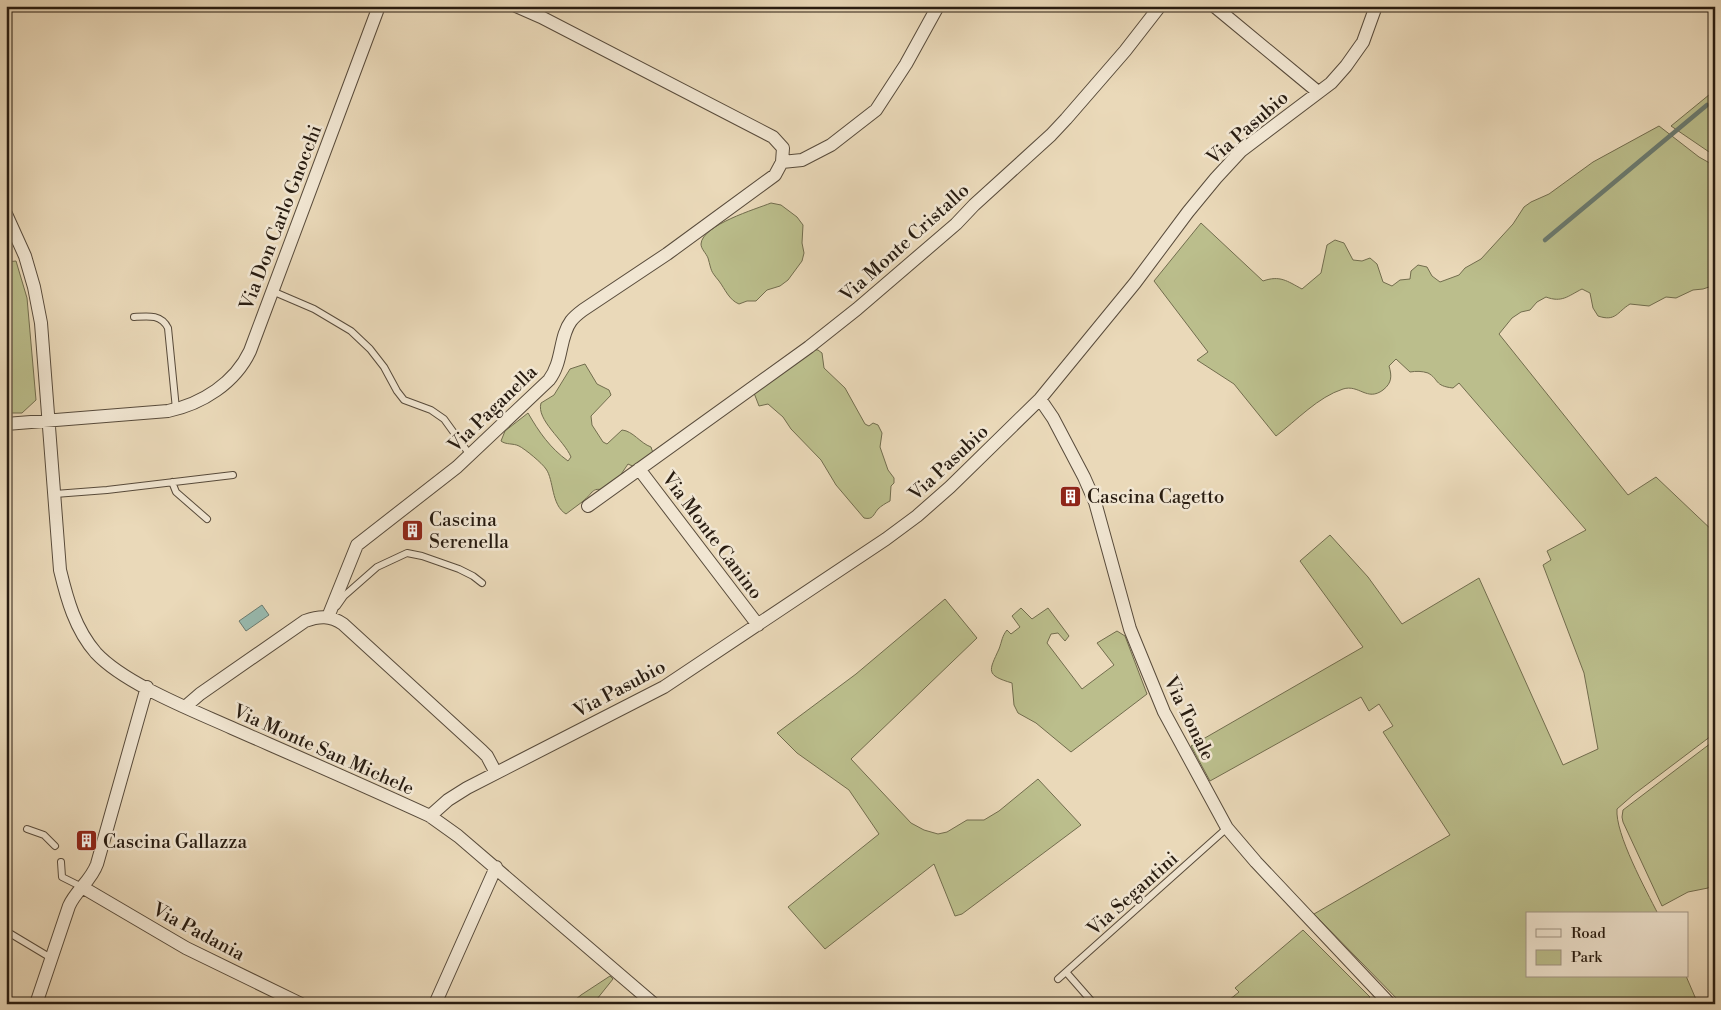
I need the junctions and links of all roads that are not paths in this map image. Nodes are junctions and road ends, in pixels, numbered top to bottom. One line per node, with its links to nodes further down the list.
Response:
1 (379, 6): 10 (street, Via Don Carlo Gnocchi)
2 (516, 6): 8 (street)
3 (938, 6): 8 (street)
4 (1160, 6): 17 (street, Via Monte Cristallo)
5 (1214, 6): 7 (street)
6 (1376, 6): 7 (street, Via Pasubio)
7 (1318, 92): 12 (street, Via Pasubio)
8 (782, 162): 16 (street, Via Paganella)
9 (6, 214): 14 (street, Via Monte San Michele)
10 (272, 291): 13 (street, Via Don Carlo Gnocchi); 16 (lane)
11 (134, 317): 13 (lane)
12 (1040, 399): 25 (street, Via Pasubio); 30 (street, Via Tonale)
13 (176, 409): 14 (street, Via Don Carlo Gnocchi)
14 (49, 421): 15 (street, Via Don Carlo Gnocchi); 20 (street, Via Monte San Michele)
15 (6, 424)
16 (470, 455): 24 (street, Via Paganella)
17 (639, 468): 21 (street, Via Monte Cristallo); 25 (street, Via Monte Canino)
18 (233, 475): 19 (lane)
19 (172, 482): 20 (lane); 22 (lane)
20 (55, 494): 26 (street, Via Monte San Michele)
21 (588, 506)
22 (207, 519)
23 (482, 583): 24 (lane)
24 (328, 617): 27 (street); 28 (street)
25 (758, 625): 28 (street, Via Pasubio)
26 (147, 687): 27 (street, Via Monte San Michele); 35 (street)
27 (185, 707): 29 (street, Via Monte San Michele)
28 (496, 773): 29 (street, Via Pasubio)
29 (430, 816): 34 (street, Via Monte San Michele)
30 (1227, 828): 38 (lane, Via Segantini); 45 (street, Via Tonale)
31 (27, 829): 32 (lane)
32 (55, 846)
33 (61, 862): 35 (lane)
34 (496, 867): 42 (street); 43 (street, Via Monte San Michele)
35 (82, 887): 37 (street); 41 (street, Via Padania)
36 (6, 931): 37 (lane)
37 (51, 958): 40 (street)
38 (1066, 972): 39 (lane, Via Segantini); 44 (lane)
39 (1058, 979)
40 (36, 1004)
41 (301, 1004)
42 (435, 1004)
43 (654, 1004)
44 (1094, 1004)
45 (1390, 1004)

